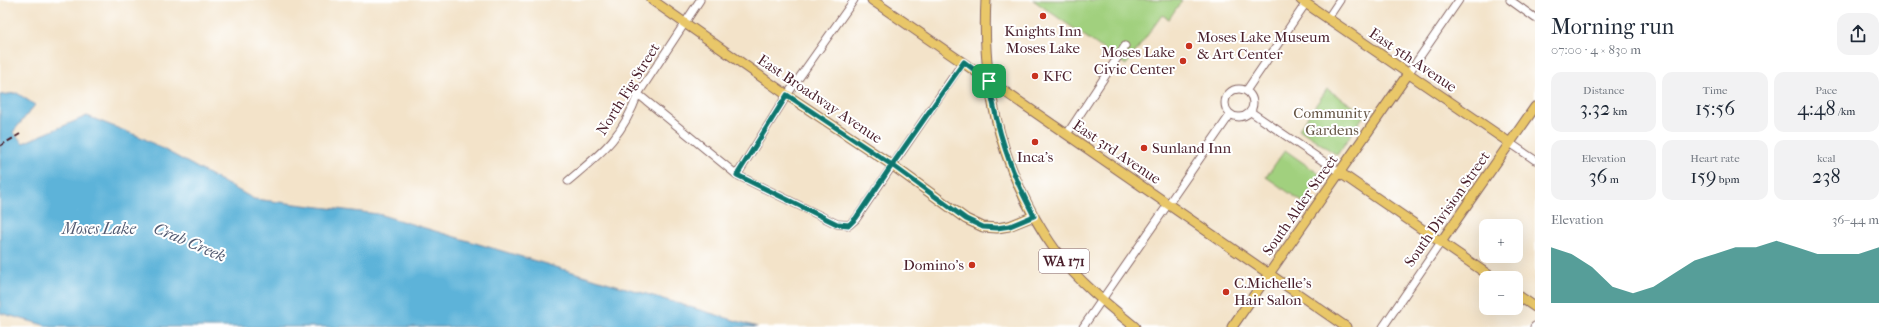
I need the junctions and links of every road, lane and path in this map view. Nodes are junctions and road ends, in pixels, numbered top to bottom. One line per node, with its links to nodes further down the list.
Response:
1 (652, 0): 12 (main road, East Broadway Avenue)
2 (700, 0): 12 (street, North Fig Street)
3 (854, 0): 19 (street)
4 (872, 0): 14 (main road, East 3rd Avenue)
5 (986, 0): 16 (main road)
6 (1340, 0): 10 (street)
7 (1459, 0): 15 (street, South Alder Street)
8 (1510, 0): 11 (street)
9 (1304, 2): 10 (main road, East 5th Avenue); 17 (street)
10 (1328, 18): 15 (main road, East 5th Avenue)
11 (1535, 18)
12 (685, 23): 18 (street, North Fig Street); 19 (main road, East Broadway Avenue)
13 (1125, 46): 23 (street)
14 (964, 62): 16 (main road, East 3rd Avenue); 26 (street)
15 (1408, 74): 24 (main road, East 5th Avenue); 27 (main road, South Alder Street)
16 (989, 81): 23 (main road, East 3rd Avenue); 31 (main road)
17 (1246, 91): 21 (street); 22 (street)
18 (638, 94): 28 (street); 29 (street, North Fig Street)
19 (787, 95): 26 (main road, East Broadway Avenue); 28 (street)
20 (1535, 107): 24 (main road, South Division Street)
21 (1251, 112): 22 (street); 27 (street)
22 (1230, 115): 30 (street)
23 (1066, 134): 30 (main road, East 3rd Avenue)
24 (1510, 143): 25 (street); 32 (main road, South Division Street)
25 (1535, 160)
26 (892, 165): 28 (street); 31 (main road, East Broadway Avenue)
27 (1339, 172): 32 (main road); 34 (main road, South Alder Street)
28 (737, 175)
29 (568, 181)
30 (1168, 204): 34 (main road, East 3rd Avenue); 36 (street)
31 (1034, 216): 36 (main road, WA 171)
32 (1441, 242): 33 (main road); 42 (street, South Division Street)
33 (1483, 271)
34 (1269, 274): 40 (main road, South Alder Street); 41 (main road, East 3rd Avenue)
35 (1523, 299): 37 (main road)
36 (1102, 300): 38 (street); 39 (main road, WA 171)
37 (1535, 307)
38 (1083, 327)
39 (1135, 327)
40 (1232, 327)
41 (1346, 327)
42 (1382, 327)

